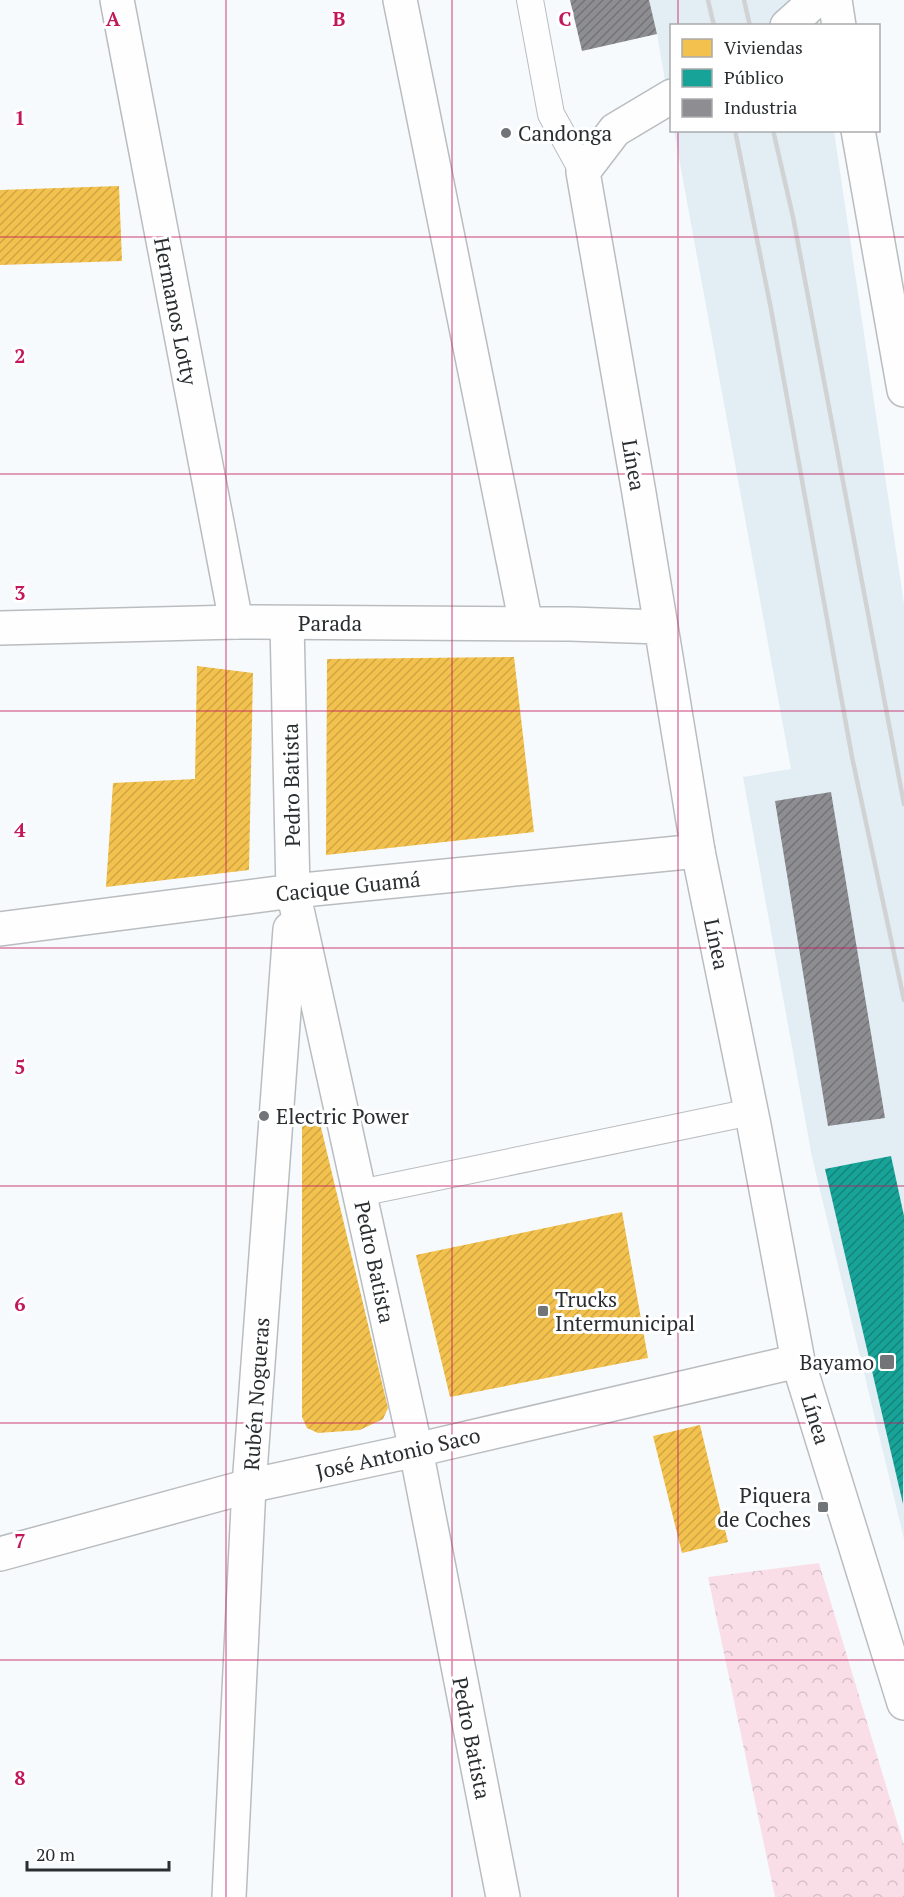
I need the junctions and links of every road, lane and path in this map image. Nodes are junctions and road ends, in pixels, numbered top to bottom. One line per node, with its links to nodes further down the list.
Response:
1 (117, 0): 12 (street, Hermanos Lotty)
2 (400, 0): 14 (street)
3 (530, 0): 10 (lane)
4 (816, 0): 6 (street)
5 (835, 0): 7 (street)
6 (789, 24)
7 (839, 24)
8 (670, 97): 10 (street)
9 (858, 132): 11 (street)
10 (583, 172): 15 (street, Línea)
11 (902, 370)
12 (236, 622): 13 (street, Parada); 16 (street, Parada)
13 (287, 623): 14 (street, Parada); 18 (street, Pedro Batista)
14 (526, 624): 15 (street, Parada)
15 (660, 627): 17 (street, Línea)
16 (0, 628)
17 (698, 851): 18 (street, Cacique Guamá); 20 (street, Línea)
18 (293, 891): 19 (street, Cacique Guamá); 21 (street, Pedro Batista); 24 (street, Rubén Nogueras)
19 (0, 929)
20 (751, 1112): 21 (lane); 22 (street, Línea)
21 (360, 1193): 23 (street, Pedro Batista)
22 (798, 1361): 23 (street, José Antonio Saco); 26 (street, Línea)
23 (416, 1450): 24 (street, José Antonio Saco); 28 (street, Pedro Batista)
24 (249, 1486): 25 (street, José Antonio Saco); 27 (street, Rubén Nogueras)
25 (0, 1554)
26 (904, 1703)
27 (229, 1897)
28 (503, 1897)

